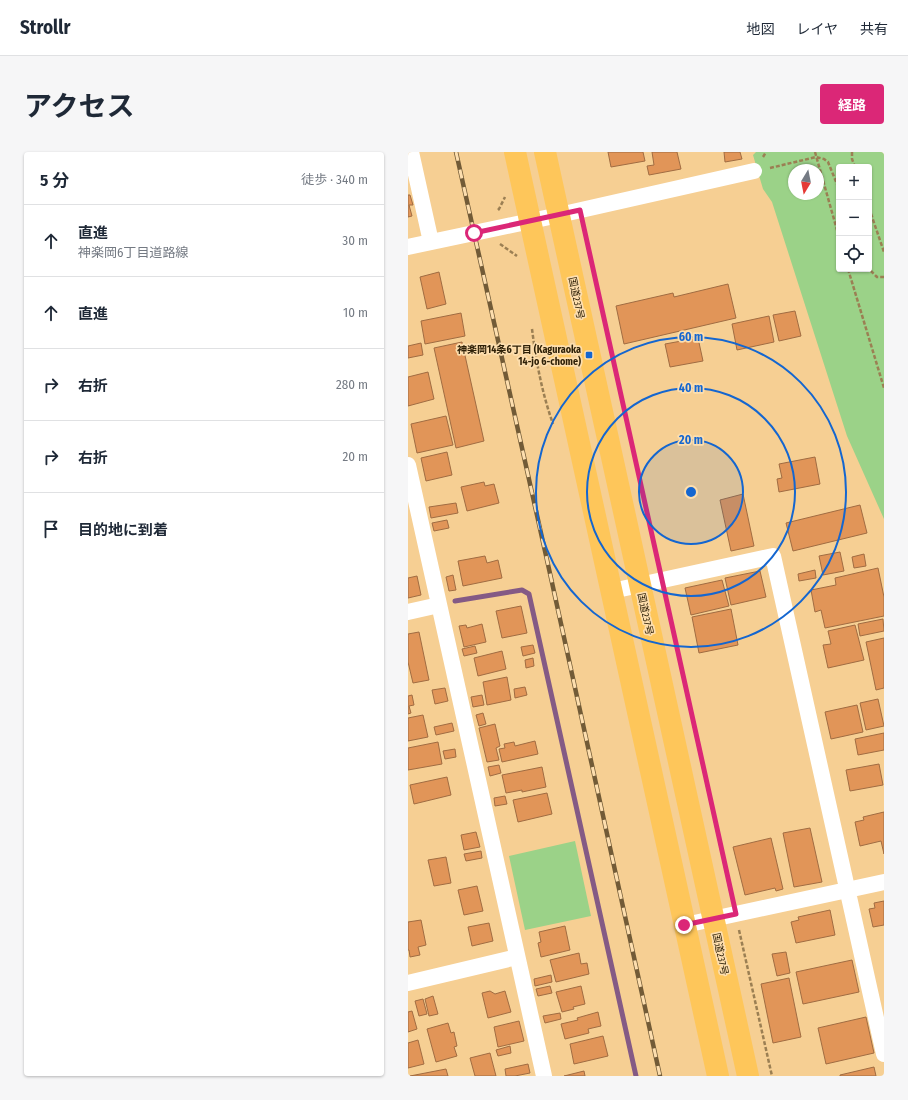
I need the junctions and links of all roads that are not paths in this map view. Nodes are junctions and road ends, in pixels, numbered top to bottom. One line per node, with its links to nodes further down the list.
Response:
1 (411, 152): 7 (street)
2 (515, 152): 6 (highway)
3 (545, 152): 5 (highway, 国道237号)
4 (754, 171): 5 (street)
5 (558, 215): 6 (street); 10 (highway, 国道237号)
6 (530, 221): 7 (street); 11 (highway)
7 (431, 242): 8 (street)
8 (408, 247)
9 (408, 465): 12 (street)
10 (640, 585): 11 (street); 15 (street); 16 (highway, 国道237号)
11 (612, 591): 17 (highway)
12 (439, 605): 13 (street); 18 (street)
13 (408, 612)
14 (884, 882): 15 (street)
15 (847, 890): 16 (street); 20 (street)
16 (713, 919): 17 (street); 23 (highway, 国道237号)
17 (684, 925): 22 (highway)
18 (517, 957): 19 (street); 21 (street)
19 (408, 983)
20 (884, 1054)
21 (544, 1076)
22 (718, 1076)
23 (748, 1076)

